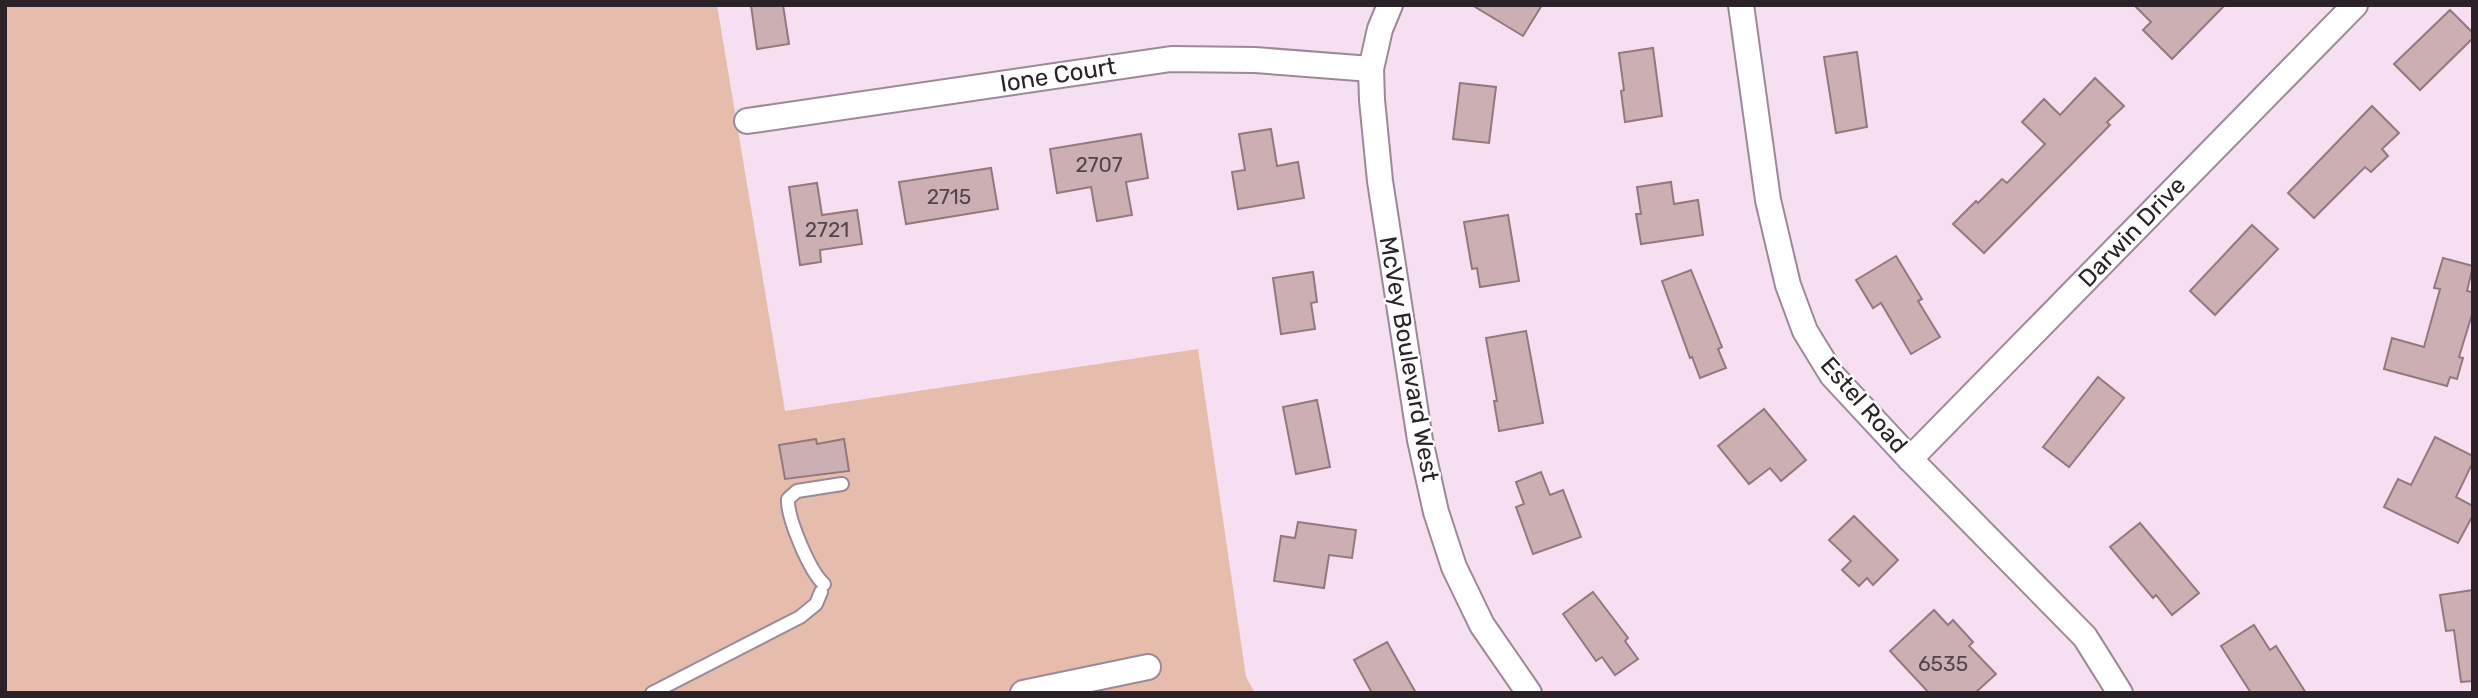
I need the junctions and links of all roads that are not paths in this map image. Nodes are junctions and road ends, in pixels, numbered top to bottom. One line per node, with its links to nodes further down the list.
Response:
1 (1390, 5): 4 (street, McVey Boulevard West)
2 (1741, 5): 6 (street, Estel Road)
3 (2340, 10): 6 (street, Darwin Drive)
4 (1371, 69): 5 (street, Ione Court); 11 (street, McVey Boulevard West)
5 (747, 121)
6 (1910, 459): 12 (street, Estel Road)
7 (842, 484): 9 (lane)
8 (1148, 667): 10 (street)
9 (652, 693)
10 (1023, 693)
11 (1529, 693)
12 (2120, 693)

